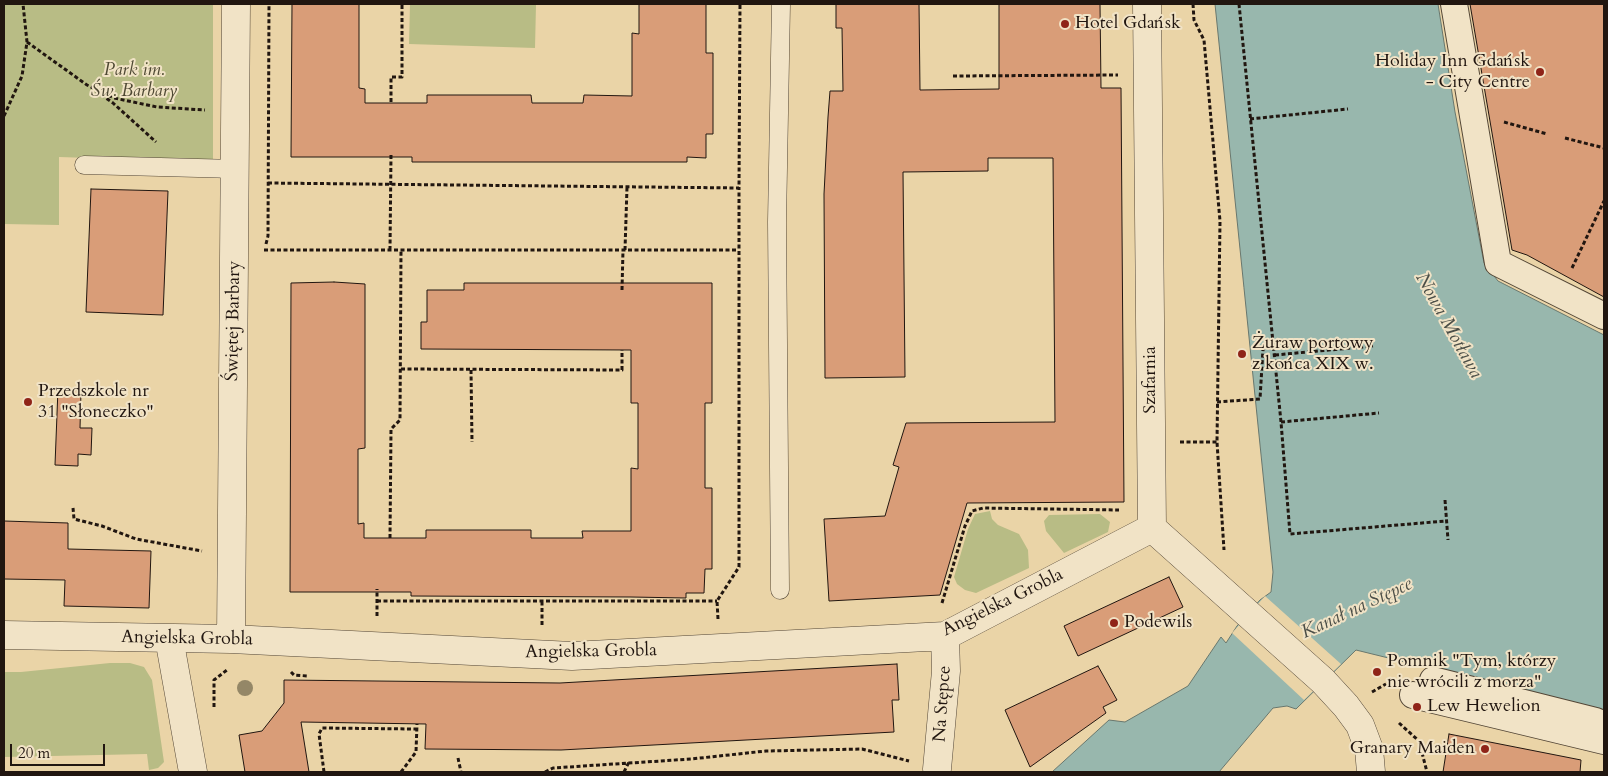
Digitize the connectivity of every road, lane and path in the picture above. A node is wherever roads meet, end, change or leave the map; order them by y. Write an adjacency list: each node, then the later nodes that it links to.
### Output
1 (23, 4): 11 (path)
2 (236, 4): 27 (street, Świętej Barbary)
3 (269, 4): 28 (path)
4 (402, 4): 15 (path)
5 (740, 4): 31 (path)
6 (781, 4): 63 (lane)
7 (1147, 4): 57 (street, Szafarnia)
8 (1193, 4): 47 (path)
9 (1239, 4): 20 (path)
10 (1454, 4): 18 (street)
11 (27, 42): 14 (path); 19 (path)
12 (1126, 75): 13 (path)
13 (953, 76)
14 (88, 85): 17 (path); 26 (path)
15 (391, 102)
16 (1348, 109): 20 (path)
17 (210, 111)
18 (1474, 114): 21 (path); 39 (street)
19 (4, 116)
20 (1250, 119): 42 (path)
21 (1547, 134)
22 (1565, 138): 23 (path)
23 (1604, 148)
24 (390, 154): 29 (path)
25 (84, 165): 26 (lane)
26 (185, 168): 27 (lane)
27 (236, 175): 28 (path); 73 (street, Świętej Barbary)
28 (269, 182): 29 (path)
29 (390, 184): 30 (path); 34 (path)
30 (626, 187): 31 (path); 36 (path)
31 (738, 188): 37 (path)
32 (1604, 201): 39 (path)
33 (264, 250): 34 (path)
34 (390, 250): 35 (path)
35 (401, 250): 36 (path); 45 (path)
36 (624, 250): 37 (path); 38 (path)
37 (738, 250): 66 (path)
38 (622, 290)
39 (1560, 293): 40 (street)
40 (1604, 316)
41 (1373, 346): 44 (path)
42 (1274, 347): 44 (path); 47 (path)
43 (622, 350): 46 (path)
44 (1274, 355): 49 (path)
45 (401, 369): 46 (path); 58 (path)
46 (471, 370): 51 (path)
47 (1217, 402): 52 (path)
48 (1379, 413): 49 (path)
49 (1281, 422): 56 (path)
50 (1173, 441): 52 (path)
51 (472, 442)
52 (1217, 442): 61 (path)
53 (1445, 500): 56 (path)
54 (73, 508): 60 (path)
55 (1127, 510): 68 (path)
56 (1446, 520): 59 (path)
57 (1152, 528): 68 (street, Angielska Grobla); 89 (street)
58 (390, 538)
59 (1448, 540)
60 (206, 552)
61 (1224, 559)
62 (377, 589): 64 (path)
63 (780, 590)
64 (377, 600): 65 (path); 67 (path)
65 (542, 601): 66 (path); 70 (path)
66 (717, 601): 69 (path)
67 (377, 619)
68 (943, 622): 73 (street, Angielska Grobla); 82 (street, Na Stępce)
69 (718, 624)
70 (542, 631)
71 (4, 635): 72 (street, Angielska Grobla)
72 (169, 638): 73 (street, Angielska Grobla); 83 (street)
73 (231, 639)
74 (1397, 721): 90 (path)
75 (416, 724): 76 (path)
76 (416, 729): 84 (path); 85 (path)
77 (1604, 732): 78 (street)
78 (1604, 741)
79 (458, 758): 86 (path)
80 (912, 761): 81 (path)
81 (629, 762): 87 (path); 88 (path)
82 (937, 770)
83 (193, 772)
84 (324, 772)
85 (401, 772)
86 (461, 772)
87 (545, 772)
88 (624, 772)
89 (1371, 772)
90 (1427, 772)

